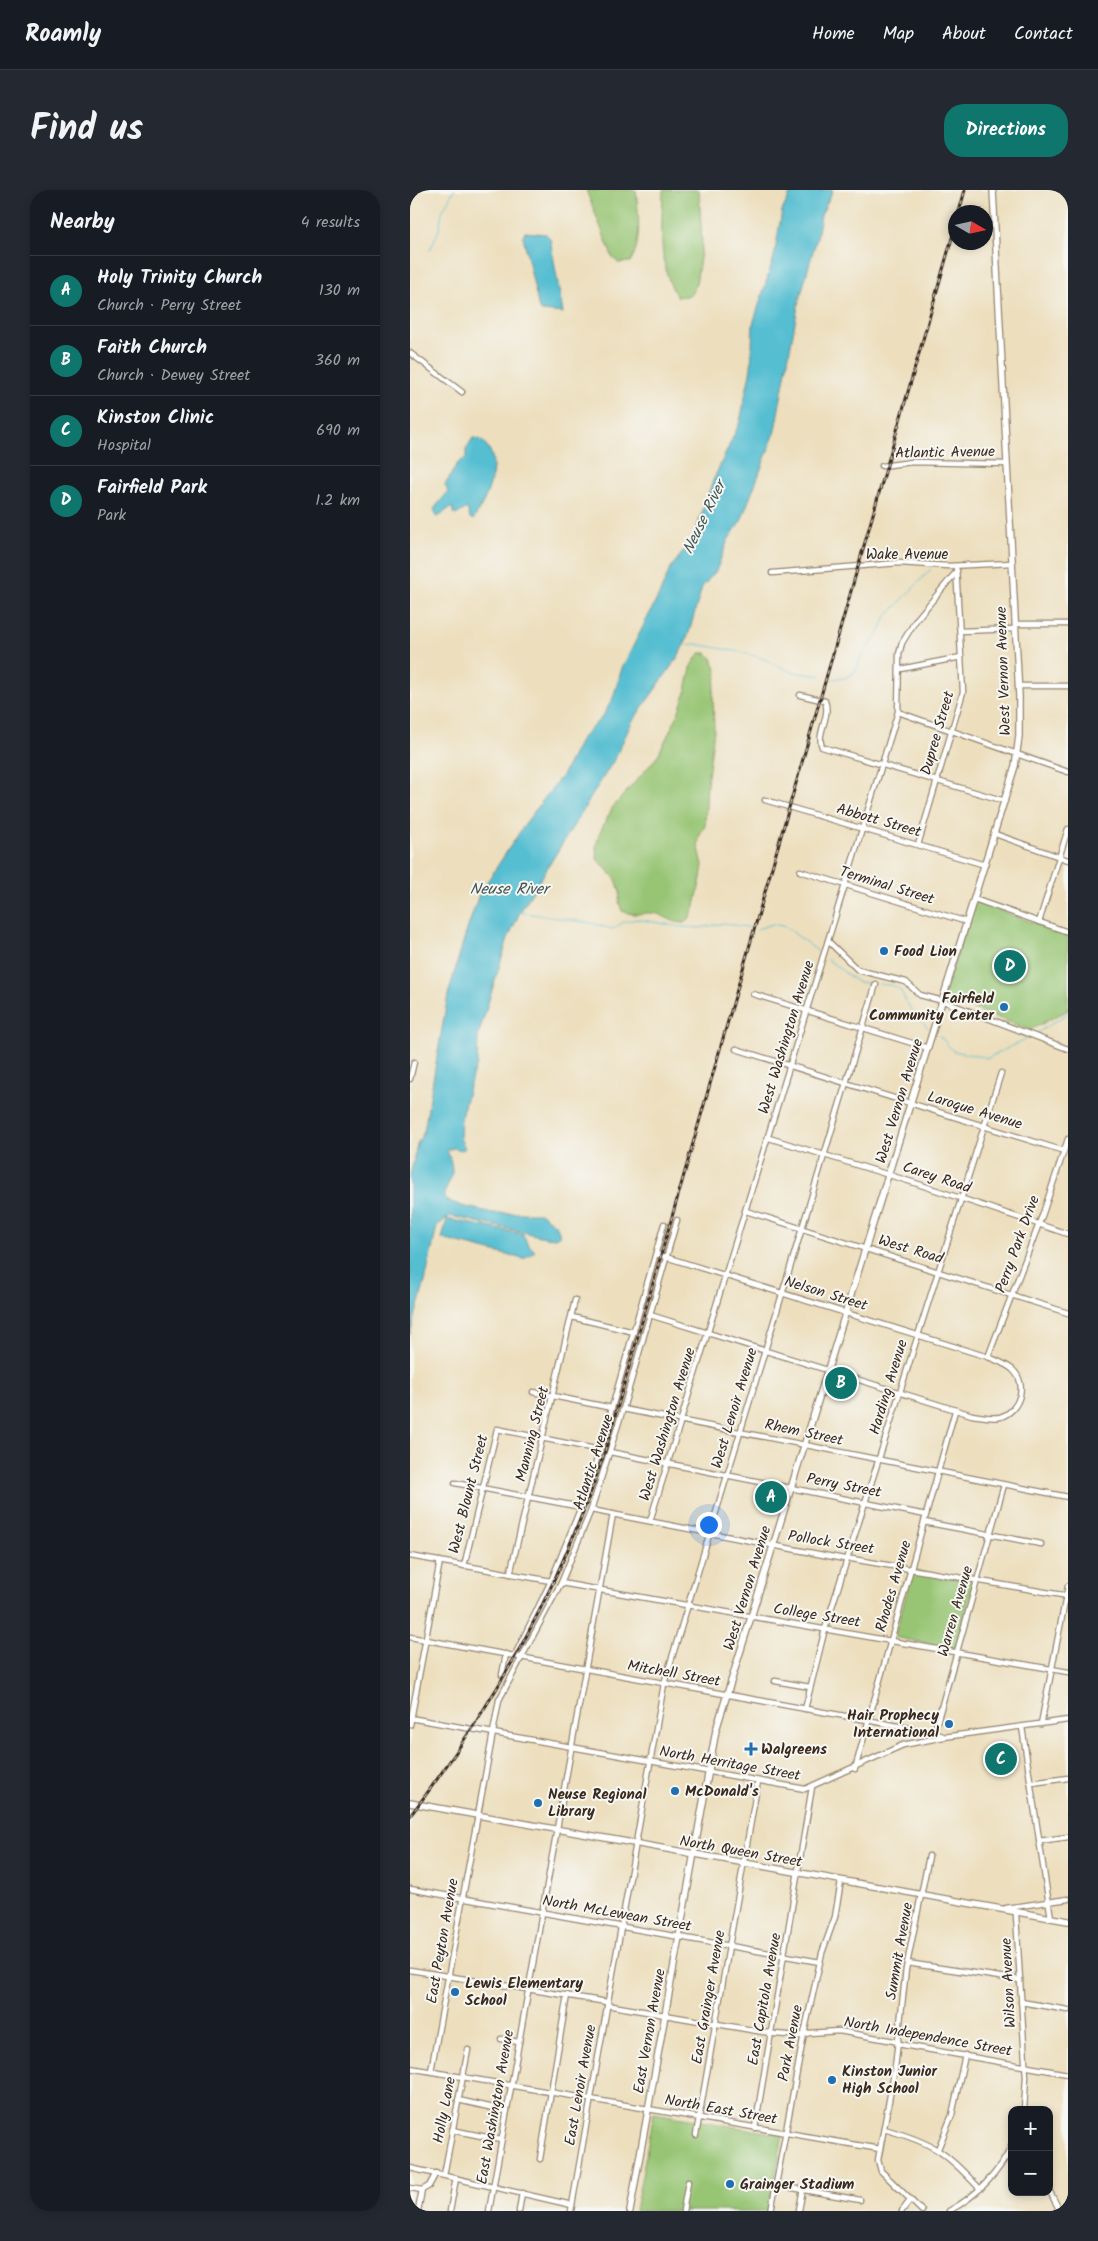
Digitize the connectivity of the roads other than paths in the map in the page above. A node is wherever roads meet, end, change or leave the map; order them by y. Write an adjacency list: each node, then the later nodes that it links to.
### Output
1 (993, 190): 4 (main road, West Vernon Avenue)
2 (410, 353): 3 (street)
3 (462, 392)
4 (1007, 464): 5 (street, Atlantic Avenue); 6 (main road, West Vernon Avenue)
5 (882, 466)
6 (1012, 563): 7 (street, Wake Avenue); 10 (main road, West Vernon Avenue)
7 (956, 569): 8 (street, Wake Avenue); 11 (street, Dupree Street); 13 (street, West Washington Avenue)
8 (772, 573)
9 (1068, 624): 10 (street)
10 (1015, 627): 11 (street); 14 (main road, West Vernon Avenue)
11 (960, 631): 12 (street, Dupree Street)
12 (961, 658): 13 (street); 18 (street, Dupree Street)
13 (900, 669): 17 (street, West Washington Avenue)
14 (1018, 686): 15 (street); 19 (main road, West Vernon Avenue)
15 (1068, 686)
16 (800, 695): 20 (street)
17 (898, 712): 18 (street); 20 (street, West Washington Avenue)
18 (952, 731): 19 (street); 22 (street, Dupree Street)
19 (1017, 754): 21 (street); 24 (main road, West Vernon Avenue)
20 (882, 764): 22 (street); 25 (street, West Washington Avenue)
21 (1068, 772)
22 (937, 781): 24 (street); 28 (street, Dupree Street)
23 (765, 800): 25 (street, Abbott Street)
24 (1005, 801): 27 (main road, West Vernon Avenue)
25 (862, 828): 28 (street, Abbott Street); 33 (street, West Washington Avenue)
26 (1068, 829): 29 (street)
27 (995, 834): 29 (street); 31 (main road, West Vernon Avenue)
28 (918, 844): 31 (street, Abbott Street)
29 (1059, 856): 30 (street); 36 (street)
30 (1068, 860)
31 (985, 865): 34 (main road, West Vernon Avenue)
32 (800, 871): 33 (street, Terminal Street)
33 (844, 884): 35 (street, Terminal Street); 38 (street, West Washington Avenue)
34 (974, 900): 35 (main road, West Vernon Avenue); 36 (street)
35 (967, 922): 41 (main road, West Vernon Avenue)
36 (1039, 922): 37 (street)
37 (1068, 932)
38 (828, 941): 41 (street); 42 (street, West Washington Avenue)
39 (876, 984): 43 (street, West Lenoir Avenue)
40 (753, 994): 42 (street)
41 (943, 1001): 44 (main road, West Vernon Avenue); 46 (street)
42 (808, 1011): 43 (street); 48 (street, West Washington Avenue)
43 (864, 1028): 44 (street); 51 (street, West Lenoir Avenue)
44 (928, 1048): 52 (main road, West Vernon Avenue)
45 (736, 1049): 48 (street, Laroque Avenue)
46 (1068, 1049)
47 (414, 1062): 50 (street)
48 (791, 1066): 51 (street, Laroque Avenue); 54 (street, West Washington Avenue)
49 (1001, 1073): 53 (street, Harding Avenue)
50 (410, 1079)
51 (847, 1083): 52 (street, Laroque Avenue); 57 (street, West Lenoir Avenue)
52 (911, 1103): 53 (street, Laroque Avenue); 58 (main road, West Vernon Avenue)
53 (984, 1126): 56 (street, Laroque Avenue); 59 (street, Harding Avenue)
54 (769, 1138): 57 (street, Carey Road); 60 (street, West Washington Avenue)
55 (1068, 1139): 56 (street, Perry Park Drive)
56 (1064, 1151): 63 (street, Perry Park Drive)
57 (824, 1155): 58 (street, Carey Road); 64 (street, West Lenoir Avenue)
58 (889, 1175): 59 (street, Carey Road); 66 (main road, West Vernon Avenue)
59 (962, 1199): 63 (street, Carey Road); 69 (street, Harding Avenue)
60 (746, 1211): 64 (street, West Road); 70 (street, West Washington Avenue)
61 (677, 1220): 68 (street, Atlantic Avenue)
62 (664, 1224): 67 (street, Atlantic Avenue)
63 (1039, 1224): 65 (street, Carey Road); 72 (street, Perry Park Drive)
64 (802, 1228): 66 (street, West Road); 71 (street, West Lenoir Avenue)
65 (1068, 1234)
66 (866, 1248): 69 (street, West Road); 74 (main road, West Vernon Avenue)
67 (656, 1254): 68 (street, Nelson Street); 78 (street, Atlantic Avenue)
68 (666, 1256): 70 (street, Nelson Street); 76 (street, Atlantic Avenue)
69 (939, 1271): 72 (street, West Road); 80 (street, Harding Avenue)
70 (726, 1275): 71 (street, Nelson Street); 79 (street, West Washington Avenue)
71 (783, 1292): 74 (street, Nelson Street); 81 (street, West Lenoir Avenue)
72 (1012, 1294): 75 (street, West Road); 82 (street, Perry Park Drive)
73 (575, 1300): 77 (street, Manning Street)
74 (847, 1312): 80 (street, Nelson Street); 83 (main road, West Vernon Avenue)
75 (1068, 1313)
76 (650, 1315): 79 (street); 88 (street, Atlantic Avenue)
77 (572, 1317): 78 (street); 86 (street, Manning Street)
78 (634, 1332): 87 (street, Atlantic Avenue)
79 (708, 1334): 81 (street); 90 (street, West Washington Avenue)
80 (918, 1335): 82 (street, Nelson Street); 85 (street, Harding Avenue)
81 (764, 1351): 83 (street); 91 (street, West Lenoir Avenue)
82 (988, 1357): 89 (street, Nelson Street)
83 (828, 1371): 85 (street); 93 (main road, West Vernon Avenue)
84 (533, 1392): 86 (street)
85 (899, 1393): 89 (street); 96 (street, Harding Avenue)
86 (554, 1397): 87 (street); 92 (street, Manning Street)
87 (612, 1408): 94 (street, Atlantic Avenue)
88 (623, 1409): 90 (street, Rhem Street); 95 (street, Atlantic Avenue)
89 (955, 1411): 98 (street, Rhodes Avenue)
90 (681, 1421): 91 (street, Rhem Street); 97 (street, West Washington Avenue)
91 (740, 1432): 93 (street, Rhem Street); 99 (street, West Lenoir Avenue)
92 (543, 1438): 94 (street); 102 (street, West Blount Street); 104 (street, Manning Street)
93 (804, 1445): 96 (street, Rhem Street); 103 (main road, West Vernon Avenue)
94 (600, 1450): 107 (street, Atlantic Avenue)
95 (610, 1452): 97 (street, Perry Street); 108 (street, Atlantic Avenue)
96 (879, 1460): 98 (street, Rhem Street); 106 (street, Harding Avenue)
97 (668, 1463): 99 (street, Perry Street); 111 (street, West Washington Avenue)
98 (938, 1472): 101 (street, Rhem Street); 110 (street, Rhodes Avenue)
99 (727, 1475): 103 (street, Perry Street); 113 (street, West Lenoir Avenue)
100 (455, 1482): 102 (street)
101 (1004, 1485): 105 (street, Rhem Street); 114 (street, Warren Avenue)
102 (482, 1488): 104 (street); 120 (street, West Blount Street)
103 (791, 1488): 106 (street, Perry Street); 116 (main road, West Vernon Avenue)
104 (529, 1497): 107 (street); 122 (street, Manning Street)
105 (1068, 1497)
106 (865, 1503): 110 (street, Perry Street); 118 (street, Harding Avenue)
107 (581, 1507): 124 (street, Atlantic Avenue)
108 (591, 1510): 109 (street, Pollock Street); 125 (street, Atlantic Avenue)
109 (614, 1514): 111 (street, Pollock Street); 127 (street)
110 (926, 1514): 112 (street, Rhodes Avenue)
111 (650, 1521): 113 (street, Pollock Street)
112 (924, 1522): 114 (street); 121 (street, Rhodes Avenue)
113 (709, 1533): 116 (street, Pollock Street); 129 (street, West Lenoir Avenue)
114 (990, 1534): 115 (street); 123 (street, Warren Avenue)
115 (1041, 1544)
116 (773, 1545): 118 (street, Pollock Street); 130 (main road, West Vernon Avenue)
117 (410, 1556): 119 (street)
118 (848, 1559): 121 (street, Pollock Street); 131 (street, Harding Avenue)
119 (440, 1561): 120 (street); 133 (street, West Blount Street)
120 (464, 1566): 122 (street)
121 (911, 1568): 123 (street, Pollock Street); 134 (street, Rhodes Avenue)
122 (510, 1574): 124 (street)
123 (977, 1580): 128 (street, Pollock Street); 135 (street, Warren Avenue)
124 (550, 1581): 137 (street, Atlantic Avenue)
125 (561, 1583): 127 (street, College Street); 138 (street, Atlantic Avenue)
126 (1068, 1586): 128 (street)
127 (600, 1590): 129 (street, College Street); 139 (street)
128 (1067, 1596): 140 (street)
129 (688, 1605): 130 (street, College Street); 144 (street, West Lenoir Avenue)
130 (751, 1616): 131 (street, College Street); 146 (main road, West Vernon Avenue)
131 (825, 1629): 134 (street, College Street); 145 (street, Harding Avenue)
132 (410, 1637): 133 (street, Mitchell Street)
133 (426, 1640): 136 (street, Mitchell Street); 148 (street, West Blount Street)
134 (890, 1640): 135 (street, College Street); 149 (street, Rhodes Avenue)
135 (956, 1652): 140 (street, College Street); 155 (street, Warren Avenue)
136 (506, 1654): 137 (street, Mitchell Street); 142 (street)
137 (514, 1655): 138 (street, Mitchell Street)
138 (522, 1657): 139 (street, Mitchell Street); 154 (street, Atlantic Avenue)
139 (585, 1669): 144 (street, Mitchell Street); 157 (street)
140 (1052, 1669): 141 (street, College Street); 151 (street)
141 (1068, 1672)
142 (502, 1675)
143 (775, 1681): 145 (street)
144 (664, 1684): 146 (street, Mitchell Street); 158 (street, West Lenoir Avenue)
145 (810, 1687): 147 (street, Harding Avenue)
146 (727, 1695): 147 (street, Mitchell Street); 160 (main road, West Vernon Avenue)
147 (804, 1709): 149 (street, Mitchell Street)
148 (411, 1718): 152 (street, West Blount Street); 154 (street, North Herritage Street)
149 (867, 1720): 155 (street, Mitchell Street); 159 (street, Rhodes Avenue)
150 (1068, 1720): 151 (street, North Herritage Street)
151 (1041, 1724): 153 (street, North Herritage Street)
152 (410, 1725)
153 (1022, 1726): 156 (street, North Herritage Street); 163 (street)
154 (493, 1732): 157 (street, North Herritage Street); 166 (street, East Peyton Avenue)
155 (934, 1733): 156 (street)
156 (944, 1737): 159 (street, North Herritage Street)
157 (571, 1747): 158 (street, North Herritage Street); 167 (street)
158 (649, 1761): 160 (street, North Herritage Street); 170 (street, West Lenoir Avenue)
159 (855, 1769): 164 (street, North Herritage Street)
160 (707, 1772): 162 (street, North Herritage Street); 171 (main road, West Vernon Avenue)
161 (1068, 1778): 163 (street)
162 (758, 1781): 164 (street, North Herritage Street); 173 (street, East Grainger Avenue)
163 (1032, 1783): 169 (street)
164 (812, 1787): 174 (street, East Capitola Avenue)
165 (410, 1803): 166 (main road, North Queen Street)
166 (477, 1815): 167 (main road, North Queen Street); 178 (street, East Peyton Avenue)
167 (556, 1829): 170 (main road, North Queen Street); 182 (street, East Washington Avenue)
168 (1068, 1837): 169 (street)
169 (1040, 1841): 180 (street)
170 (635, 1844): 171 (main road, North Queen Street); 186 (street, East Lenoir Avenue)
171 (693, 1854): 173 (main road, North Queen Street); 187 (main road, East Vernon Avenue)
172 (929, 1856): 177 (street, Summit Avenue)
173 (744, 1863): 174 (main road, North Queen Street); 188 (street, East Grainger Avenue)
174 (798, 1874): 175 (main road, North Queen Street); 189 (street, East Capitola Avenue)
175 (841, 1881): 177 (main road, North Queen Street); 190 (street, Park Avenue)
176 (410, 1889): 178 (street, North McLewean Street)
177 (921, 1896): 181 (main road, North Queen Street); 191 (street, Summit Avenue)
178 (463, 1898): 182 (street, North McLewean Street); 193 (street, East Peyton Avenue)
179 (1068, 1899): 180 (street)
180 (1049, 1902): 181 (street); 184 (street)
181 (1002, 1909): 184 (main road, North Queen Street)
182 (542, 1912): 186 (street, North McLewean Street); 195 (street, East Washington Avenue)
183 (1016, 1915): 194 (street, Wilson Avenue)
184 (1051, 1918): 185 (main road, North Queen Street)
185 (1068, 1921)
186 (620, 1927): 187 (street, North McLewean Street); 198 (street, East Lenoir Avenue)
187 (678, 1937): 188 (street, North McLewean Street); 200 (main road, East Vernon Avenue)
188 (730, 1946): 189 (street, North McLewean Street); 201 (street, East Grainger Avenue)
189 (783, 1956): 190 (street, North McLewean Street); 202 (street, East Capitola Avenue)
190 (820, 1962): 203 (street, Park Avenue)
191 (907, 1963): 194 (street); 206 (street, Summit Avenue)
192 (410, 1970): 193 (street, North Independence Street)
193 (448, 1976): 195 (street, North Independence Street); 211 (street, East Peyton Avenue)
194 (1020, 1980): 197 (street, Wilson Avenue)
195 (528, 1989): 196 (street, North Independence Street); 205 (street, East Washington Avenue)
196 (568, 1995): 198 (street, North Independence Street); 215 (street)
197 (1022, 2002): 199 (street); 209 (street, Wilson Avenue)
198 (607, 2004): 200 (street, North Independence Street); 217 (street, East Lenoir Avenue)
199 (1068, 2010)
200 (665, 2015): 201 (street, North Independence Street); 219 (main road, East Vernon Avenue)
201 (716, 2024): 202 (street, North Independence Street); 221 (street, East Grainger Avenue)
202 (770, 2033): 203 (street, North Independence Street); 222 (street, East Capitola Avenue)
203 (804, 2034): 206 (street, North Independence Street); 225 (street, Park Avenue)
204 (501, 2039): 205 (street)
205 (519, 2042): 214 (street, East Washington Avenue)
206 (898, 2043): 208 (street, North Independence Street); 223 (street, Summit Avenue)
207 (468, 2050): 213 (street, Holly Lane)
208 (965, 2056): 209 (street, North Independence Street); 229 (street)
209 (1026, 2066): 212 (street, North Independence Street); 218 (street, Wilson Avenue)
210 (410, 2068): 211 (street, North East Street)
211 (431, 2072): 213 (street, North East Street)
212 (1068, 2074)
213 (463, 2077): 214 (street, North East Street); 216 (street, Holly Lane)
214 (511, 2086): 215 (street, North East Street); 220 (street, East Washington Avenue)
215 (551, 2093): 217 (street, North East Street); 231 (street)
216 (458, 2100): 220 (street); 224 (street, Holly Lane)
217 (590, 2100): 219 (street, North East Street); 247 (street, East Lenoir Avenue)
218 (1024, 2106)
219 (648, 2110): 221 (street, North East Street); 254 (main road, East Vernon Avenue)
220 (507, 2111): 227 (street, East Washington Avenue)
221 (699, 2118): 222 (street, North East Street); 226 (street, East Grainger Avenue)
222 (755, 2128): 225 (street, North East Street)
223 (884, 2129): 228 (street, Summit Avenue); 229 (street)
224 (452, 2130): 227 (street); 234 (street, Holly Lane)
225 (786, 2133): 228 (street, North East Street); 237 (street, Park Avenue)
226 (696, 2135)
227 (502, 2140): 238 (street, East Washington Avenue)
228 (880, 2149): 245 (street, Summit Avenue)
229 (938, 2149): 241 (street)
230 (1008, 2151): 241 (street)
231 (540, 2159)
232 (410, 2168): 233 (street)
233 (436, 2174): 234 (street); 242 (street)
234 (444, 2175): 235 (street)
235 (456, 2178): 238 (street); 250 (street)
236 (688, 2182): 255 (street)
237 (776, 2185): 240 (street); 256 (street, Park Avenue)
238 (493, 2186): 243 (street); 251 (street, East Washington Avenue)
239 (410, 2188): 242 (street)
240 (803, 2189): 246 (street); 248 (street)
241 (980, 2189): 259 (street)
242 (422, 2190): 249 (street)
243 (522, 2193): 247 (street); 252 (street)
244 (1052, 2196): 260 (street)
245 (911, 2199): 257 (street); 258 (street, Summit Avenue)
246 (860, 2200)
247 (572, 2205): 253 (street, East Lenoir Avenue)
248 (799, 2210)
249 (418, 2211)
250 (450, 2211)
251 (489, 2211)
252 (519, 2211)
253 (571, 2211)
254 (630, 2211)
255 (683, 2211)
256 (771, 2211)
257 (902, 2211)
258 (922, 2211)
259 (949, 2211)
260 (1060, 2211)

